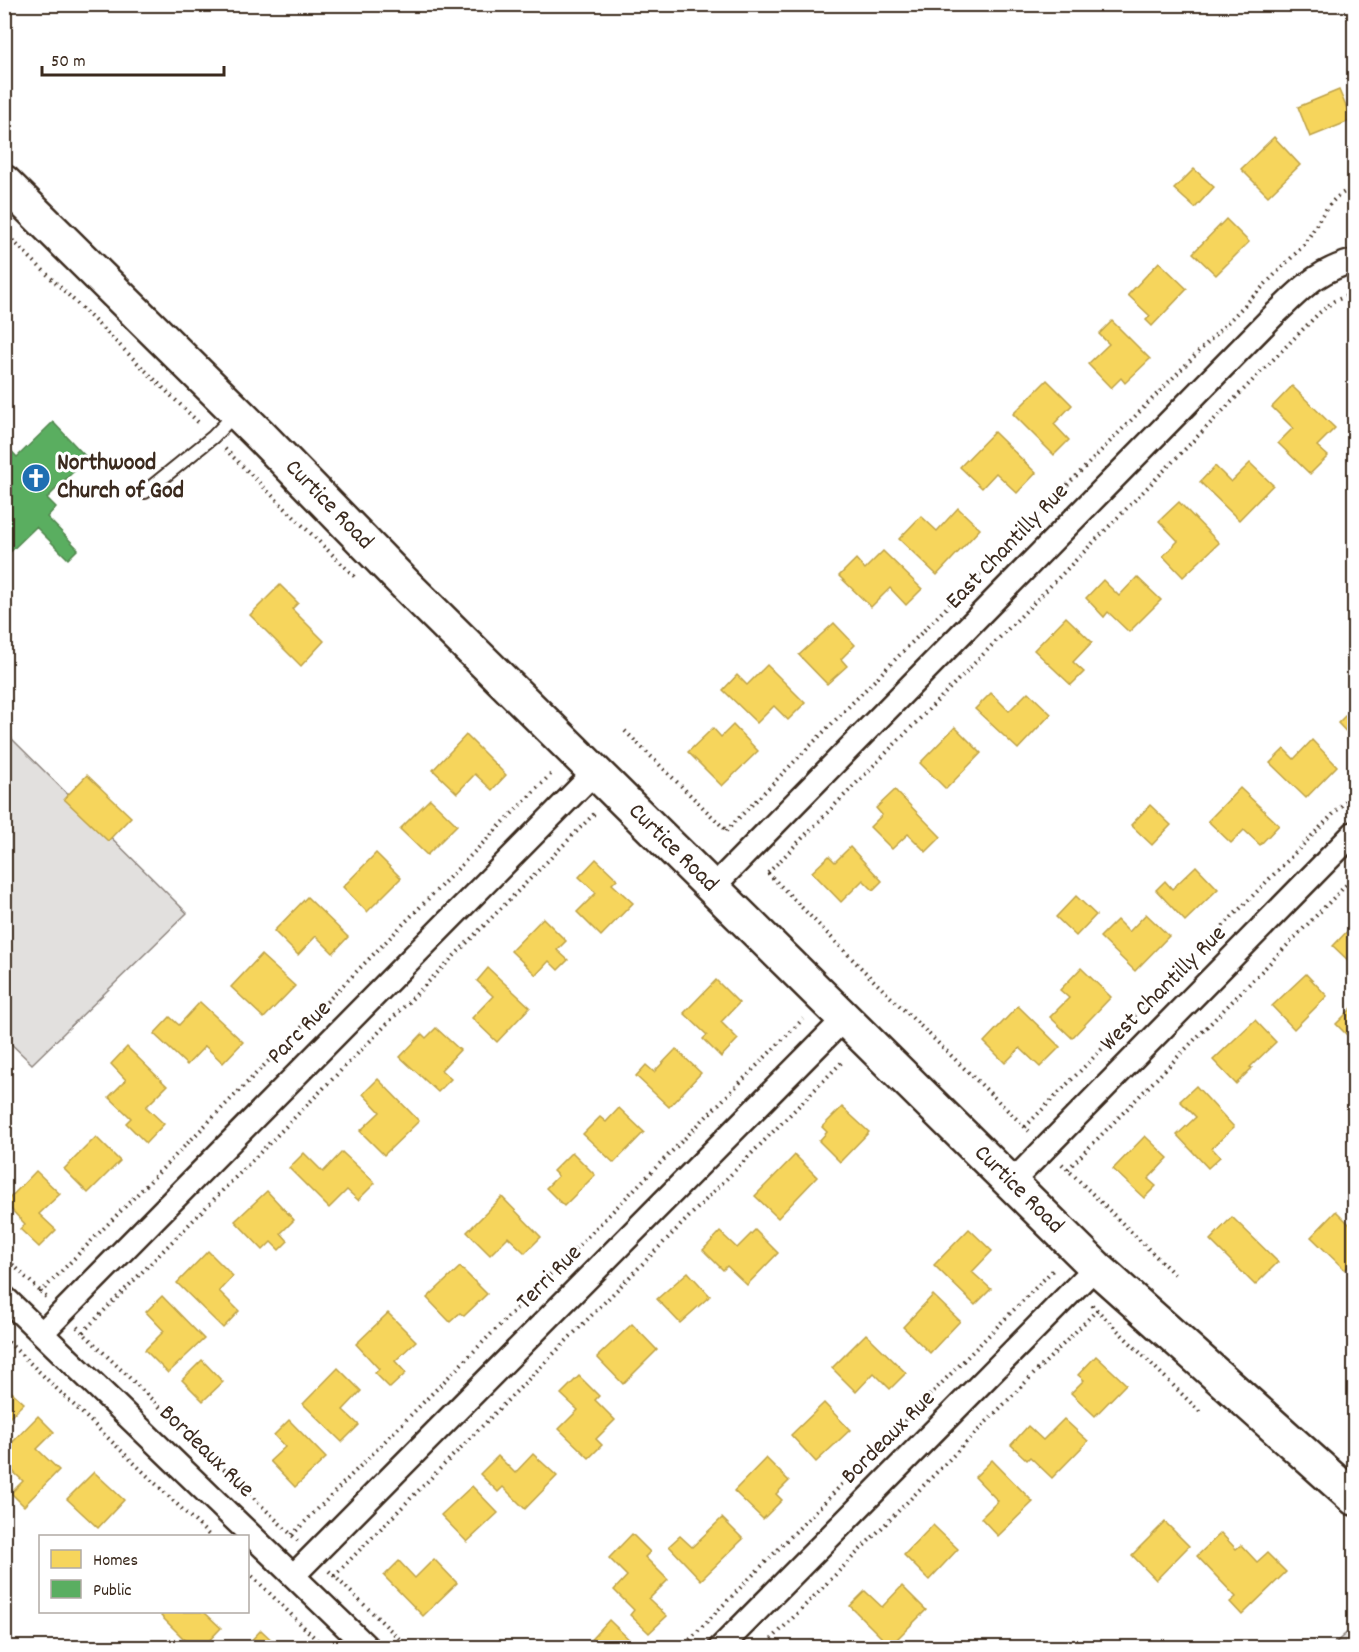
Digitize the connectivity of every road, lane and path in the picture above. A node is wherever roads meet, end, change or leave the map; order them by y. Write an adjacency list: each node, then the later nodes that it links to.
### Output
1 (4, 182): 5 (street, Curtice Road)
2 (1354, 188): 12 (path)
3 (1354, 261): 14 (street, East Chantilly Rue)
4 (1354, 293): 15 (path)
5 (237, 412): 6 (lane); 9 (street, Curtice Road)
6 (145, 492)
7 (625, 731): 12 (path)
8 (553, 772): 29 (path)
9 (595, 772): 17 (street, Curtice Road); 32 (street, Parc Rue)
10 (1354, 793): 21 (path)
11 (595, 813): 34 (path)
12 (726, 831): 14 (path)
13 (1354, 833): 22 (street, West Chantilly Rue)
14 (747, 852): 15 (path); 17 (street, East Chantilly Rue)
15 (768, 873): 21 (path)
16 (1354, 877): 23 (path)
17 (712, 888): 19 (street, Curtice Road)
18 (803, 1018): 34 (path)
19 (844, 1018): 24 (street, Curtice Road); 39 (street, Terri Rue)
20 (844, 1060): 42 (path)
21 (1025, 1127): 22 (path)
22 (1046, 1147): 23 (path); 24 (street, West Chantilly Rue)
23 (1068, 1169): 28 (path)
24 (1011, 1183): 26 (street, Curtice Road)
25 (4, 1256): 29 (path)
26 (1096, 1267): 36 (street, Curtice Road); 44 (street, Bordeaux Rue)
27 (1055, 1268): 43 (path)
28 (1175, 1275)
29 (41, 1292): 32 (path)
30 (4, 1297): 33 (street, Bordeaux Rue)
31 (1097, 1310): 45 (path)
32 (62, 1312): 33 (street, Parc Rue); 34 (path)
33 (43, 1332): 39 (street, Bordeaux Rue)
34 (83, 1332)
35 (4, 1338): 37 (path)
36 (1354, 1498)
37 (209, 1535)
38 (249, 1573): 40 (path)
39 (294, 1575): 41 (street, Bordeaux Rue)
40 (325, 1647)
41 (368, 1647)
42 (409, 1647)
43 (681, 1647)
44 (720, 1647)
45 (763, 1647)

